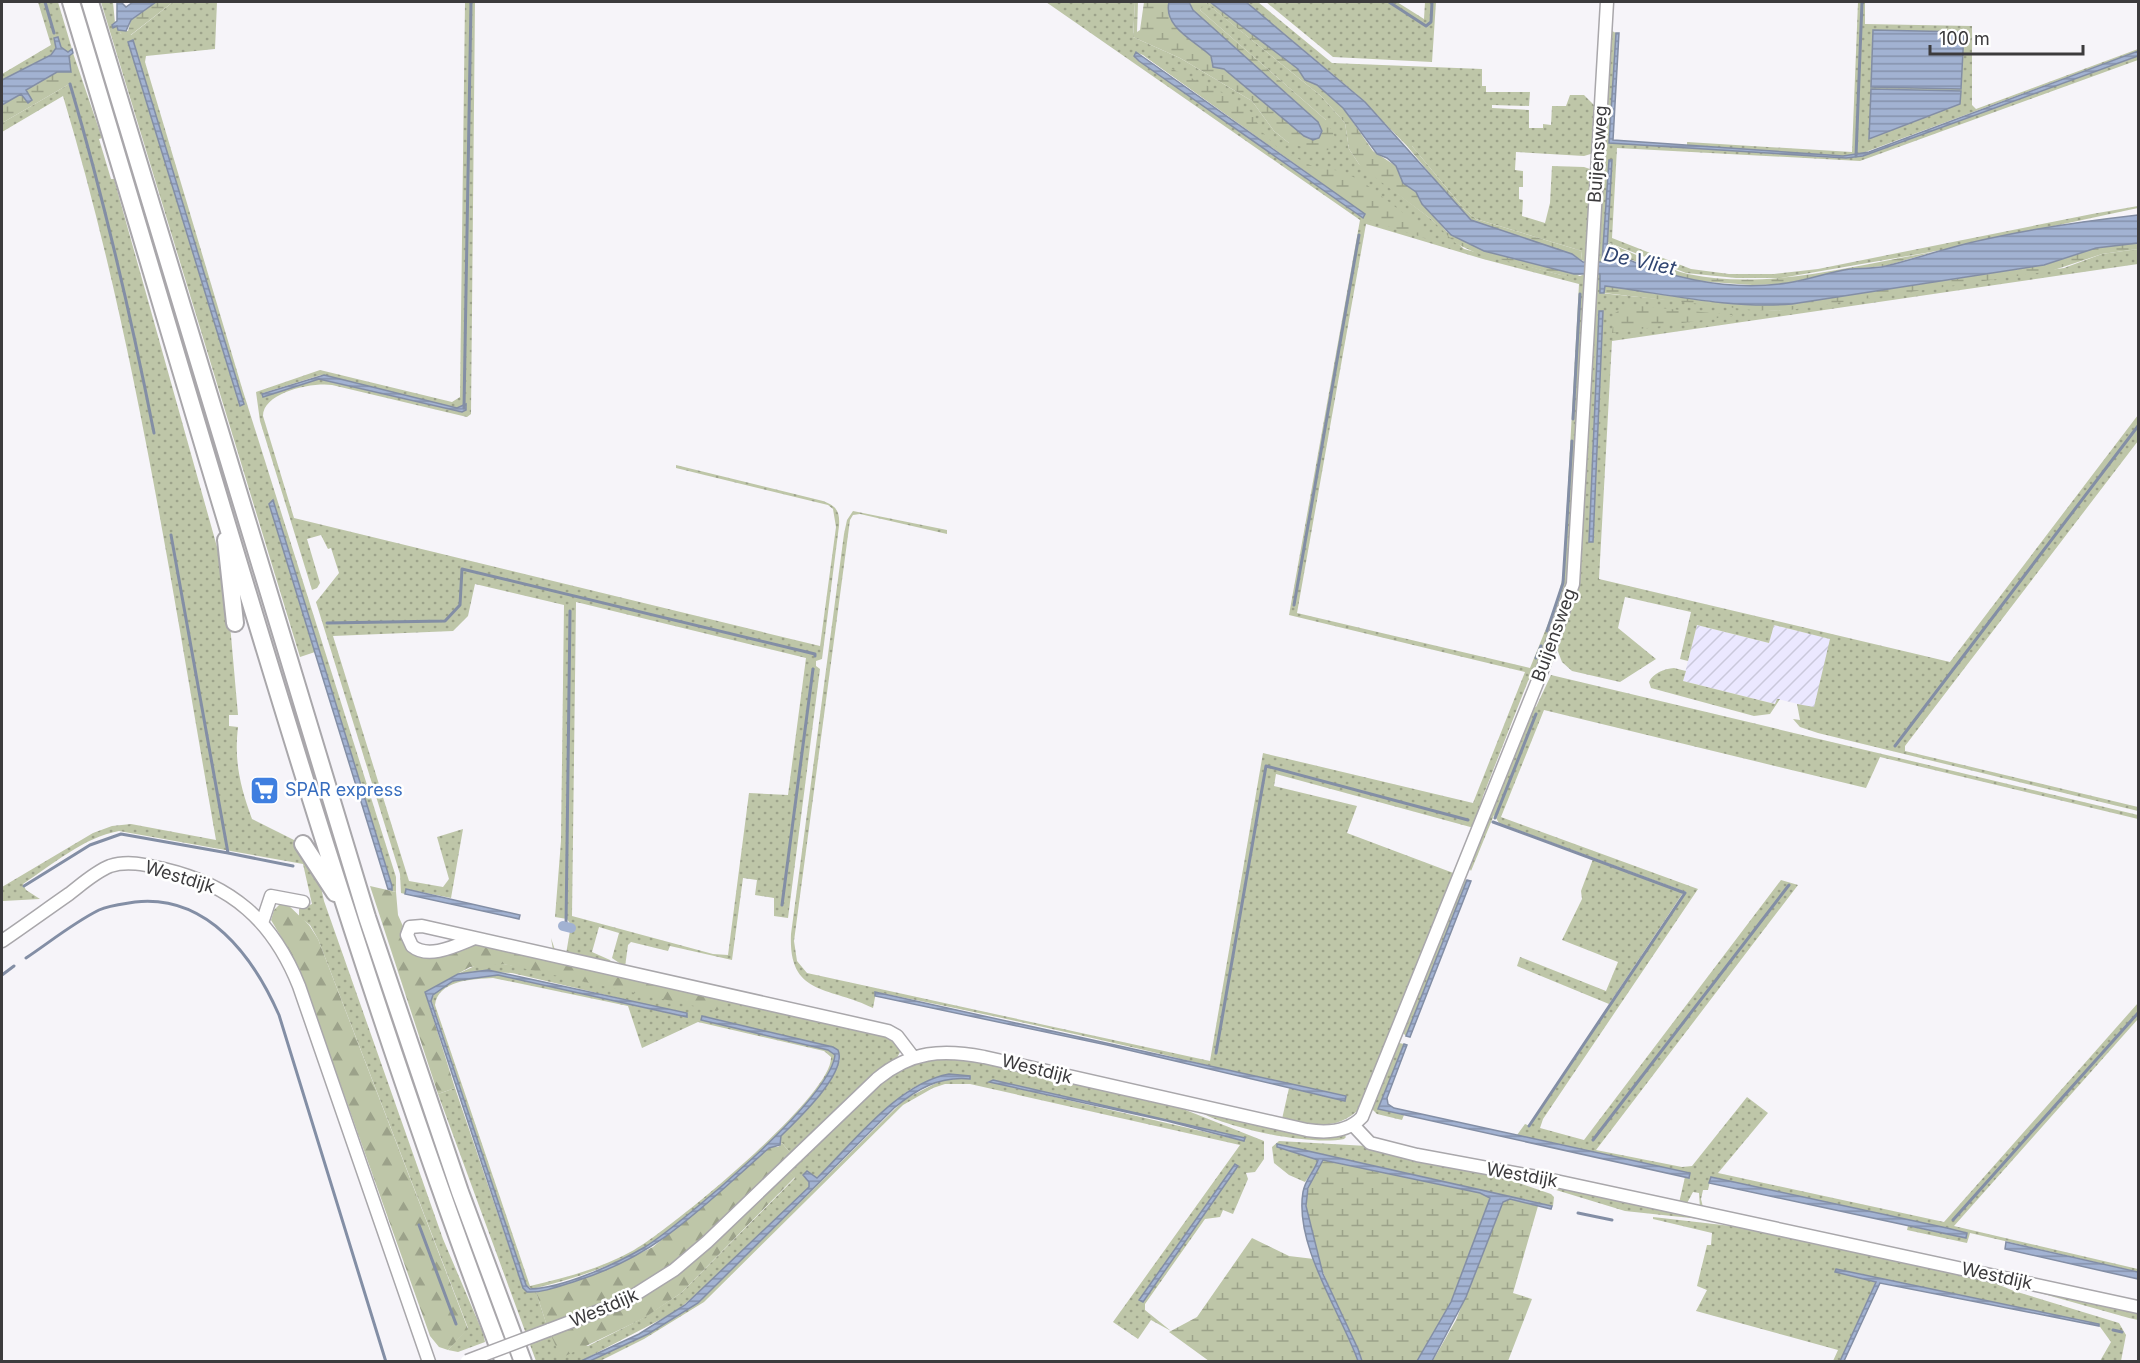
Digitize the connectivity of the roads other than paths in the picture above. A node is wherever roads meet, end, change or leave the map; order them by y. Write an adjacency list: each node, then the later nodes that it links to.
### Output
1 (71, 2): 4 (highway)
2 (90, 2): 18 (highway)
3 (1607, 2): 13 (street, Buijensweg)
4 (222, 500): 5 (highway); 8 (highway)
5 (235, 623)
6 (303, 844): 8 (highway)
7 (303, 902): 9 (street)
8 (348, 914): 17 (highway)
9 (262, 923): 11 (street, Westdijk); 16 (street, Westdijk)
10 (475, 938): 10 (street); 12 (street)
11 (2, 941)
12 (913, 1057): 13 (street, Westdijk); 15 (street, Westdijk, bridge)
13 (1353, 1125): 14 (street, Westdijk)
14 (2139, 1307)
15 (466, 1361)
16 (429, 1362)
17 (504, 1362)
18 (524, 1362)

